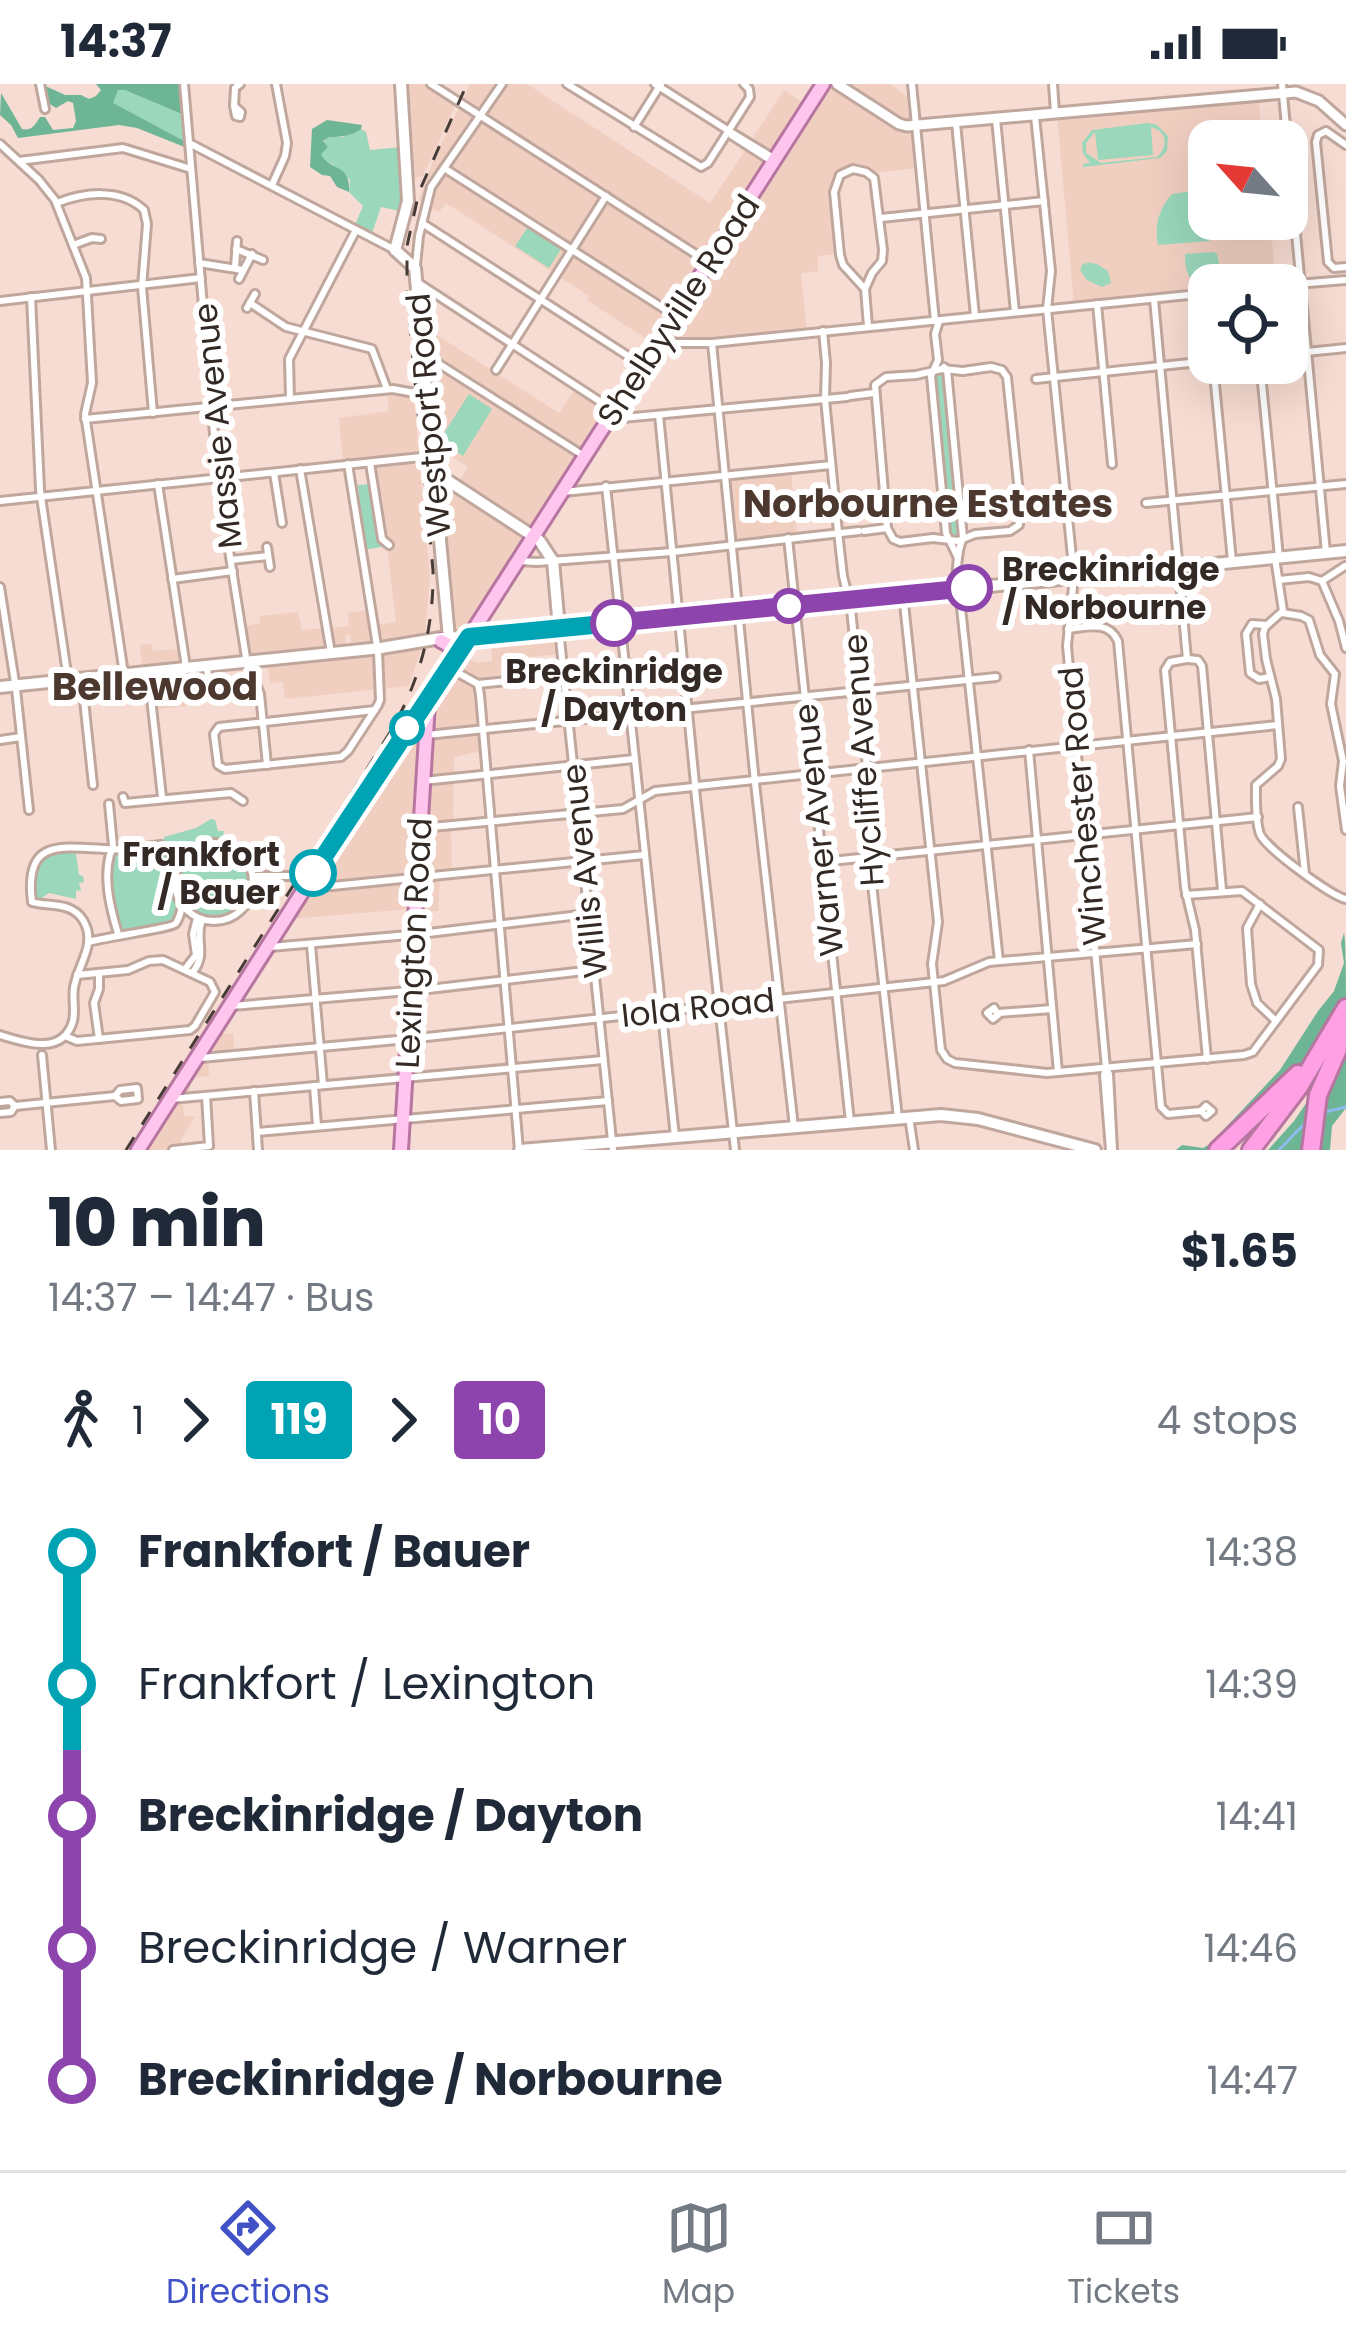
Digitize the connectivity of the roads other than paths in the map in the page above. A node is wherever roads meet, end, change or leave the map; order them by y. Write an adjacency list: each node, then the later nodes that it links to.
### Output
1 (40, 84): 17 (street)
2 (184, 84): 27 (street, Massie Avenue)
3 (276, 84): 34 (street)
4 (400, 84): 46 (main road, Westport Road)
5 (431, 84): 20 (street)
6 (502, 84): 20 (street)
7 (567, 84): 25 (street)
8 (744, 84): 26 (street)
9 (824, 84): 30 (main road, Shelbyville Road)
10 (837, 84): 24 (street)
11 (912, 84): 24 (street)
12 (1053, 84): 18 (street)
13 (238, 85): 16 (street)
14 (659, 85): 25 (street); 26 (street)
15 (1286, 93): 18 (street); 23 (street); 52 (street)
16 (234, 106)
17 (45, 109)
18 (1055, 112): 19 (street)
19 (1035, 114): 21 (street); 36 (street, Winchester Road)
20 (481, 116): 32 (street); 35 (street)
21 (995, 118): 22 (street); 38 (street)
22 (956, 122): 24 (street); 39 (street)
23 (1346, 125)
24 (916, 126): 40 (street)
25 (634, 127): 26 (street)
26 (729, 131): 30 (street)
27 (189, 143): 33 (street, Massie Avenue); 34 (street)
28 (0, 144): 31 (street)
29 (1346, 145): 53 (street)
30 (774, 160): 50 (main road, Shelbyville Road)
31 (18, 161): 33 (street); 37 (street)
32 (444, 168): 42 (street); 47 (street)
33 (191, 169): 51 (street, Massie Avenue)
34 (272, 185): 43 (street)
35 (606, 196): 47 (street); 50 (street)
36 (1044, 201): 38 (street); 72 (street, Winchester Road)
37 (57, 203): 45 (street); 62 (street)
38 (1004, 206): 39 (street); 73 (street)
39 (964, 209): 40 (street); 75 (street)
40 (925, 214): 41 (street); 76 (street)
41 (880, 218): 55 (street); 56 (street)
42 (422, 223): 60 (street); 67 (street)
43 (356, 230): 46 (street); 78 (street)
44 (100, 238): 45 (street)
45 (73, 245): 64 (street)
46 (394, 250): 60 (main road, Westport Road)
47 (571, 250): 67 (street); 74 (street)
48 (252, 254): 49 (street); 54 (street); 54 (street)
49 (263, 260)
50 (708, 262): 74 (main road, Shelbyville Road)
51 (199, 263): 54 (street); 57 (street, Massie Avenue)
52 (1299, 264)
53 (1346, 267)
54 (239, 268): 58 (street)
55 (851, 272): 56 (street); 63 (street)
56 (872, 273): 63 (street)
57 (201, 278): 62 (street); 104 (street, Massie Avenue)
58 (238, 279)
59 (1346, 280): 61 (street)
60 (418, 282): 82 (street); 84 (main road, Westport Road)
61 (1308, 282)
62 (142, 284): 64 (street); 106 (street)
63 (865, 289): 77 (street)
64 (88, 290): 66 (street); 109 (street)
65 (1188, 295): 68 (street)
66 (31, 297): 69 (street); 130 (street)
67 (540, 298): 82 (street); 87 (street)
68 (1154, 298): 71 (street); 89 (street)
69 (0, 301)
70 (251, 302): 78 (street)
71 (1097, 304): 72 (street); 93 (street)
72 (1048, 309): 73 (street); 95 (street, Winchester Road)
73 (1015, 312): 75 (street)
74 (674, 315): 80 (main road, Shelbyville Road)
75 (975, 316): 76 (street)
76 (934, 321): 77 (street); 86 (street)
77 (868, 326): 79 (street)
78 (303, 331): 99 (street); 102 (street)
79 (824, 331): 81 (street); 103 (street, Hycliffe Avenue)
80 (656, 342): 81 (street); 87 (main road, Shelbyville Road)
81 (712, 343): 105 (street)
82 (511, 344): 90 (street); 107 (street)
83 (1346, 349): 85 (street)
84 (422, 352): 101 (main road, Westport Road); 111 (street)
85 (1308, 352)
86 (938, 360): 91 (street); 92 (street)
87 (642, 364): 107 (main road, Shelbyville Road)
88 (1188, 364): 89 (street)
89 (1161, 366): 93 (street); 131 (street)
90 (496, 370)
91 (947, 370): 92 (street); 136 (street); 142 (street)
92 (932, 371): 100 (street); 143 (street)
93 (1103, 372): 95 (street); 114 (street)
94 (1308, 373): 125 (street)
95 (1054, 376): 96 (street); 135 (street, Winchester Road)
96 (1036, 379)
97 (1213, 384): 129 (street)
98 (1262, 384): 126 (street)
99 (387, 389): 101 (street); 102 (street)
100 (874, 393): 103 (street); 138 (street)
101 (425, 395): 110 (main road, Westport Road)
102 (290, 399): 104 (street)
103 (825, 399): 105 (street); 115 (street, Hycliffe Avenue)
104 (212, 408): 106 (street); 120 (street, Massie Avenue)
105 (718, 409): 108 (street); 119 (street)
106 (153, 413): 109 (street)
107 (610, 415): 108 (street); 111 (main road, Shelbyville Road)
108 (659, 415): 121 (street)
109 (86, 419): 127 (street)
110 (431, 456): 112 (street); 117 (main road, Westport Road)
111 (584, 456): 128 (main road, Shelbyville Road)
112 (370, 462): 113 (street); 145 (street)
113 (347, 464): 116 (street); 179 (street)
114 (1112, 464)
115 (831, 465): 119 (street); 139 (street, Hycliffe Avenue)
116 (300, 469): 118 (street); 181 (street)
117 (433, 471): 140 (main road); 178 (main road, Westport Road)
118 (274, 472): 120 (street); 137 (street)
119 (725, 476): 121 (street); 144 (street)
120 (218, 478): 122 (street); 152 (street, Massie Avenue)
121 (665, 481): 124 (street); 146 (street)
122 (158, 484): 127 (street); 161 (street)
123 (1346, 484): 125 (street)
124 (606, 486): 128 (street); 149 (street)
125 (1319, 486): 126 (street); 148 (street)
126 (1273, 490): 129 (street); 151 (street)
127 (97, 491): 130 (street); 190 (street)
128 (560, 492): 140 (main road, Shelbyville Road)
129 (1226, 495): 131 (street); 155 (street)
130 (41, 496): 132 (street); 194 (street)
131 (1174, 500): 133 (street); 158 (street)
132 (0, 501)
133 (1146, 502)
134 (1091, 508): 135 (street)
135 (1067, 510): 136 (street); 160 (street, Winchester Road)
136 (1020, 515): 142 (street)
137 (283, 523)
138 (887, 528): 139 (street); 143 (street)
139 (838, 532): 141 (street); 167 (street, Hycliffe Avenue)
140 (532, 536): 153 (main road, Shelbyville Road); 154 (main road); 177 (main road, Shelbyville Road)
141 (788, 538): 144 (street); 168 (street, Warner Avenue)
142 (963, 538): 143 (street); 150 (street)
143 (948, 540): 150 (street)
144 (732, 544): 146 (street); 169 (street)
145 (389, 545)
146 (672, 551): 149 (street); 171 (street)
147 (1346, 551): 148 (main road)
148 (1327, 553): 151 (main road)
149 (612, 555): 154 (street); 173 (street)
150 (957, 556): 164 (street)
151 (1277, 557): 155 (main road); 162 (street)
152 (231, 560): 157 (street); 159 (street, Massie Avenue)
153 (518, 561): 154 (street); 177 (main road, Shelbyville Road)
154 (553, 561): 175 (main road, Willis Avenue)
155 (1232, 562): 158 (main road)
156 (1345, 566): 163 (street)
157 (270, 567)
158 (1180, 567): 160 (main road); 182 (street)
159 (232, 571): 161 (street); 183 (street, Massie Avenue)
160 (1074, 578): 164 (main road); 176 (street, Winchester Road)
161 (172, 579): 187 (street)
162 (1279, 580): 163 (street); 170 (street)
163 (1322, 581): 172 (street)
164 (959, 586): 166 (main road); 195 (street)
165 (0, 587): 197 (street)
166 (903, 594): 167 (main road); 198 (street)
167 (849, 600): 168 (main road); 201 (street, Hycliffe Avenue)
168 (794, 605): 169 (main road); 202 (street, Warner Avenue)
169 (738, 610): 171 (main road); 203 (street)
170 (1282, 613): 174 (street); 213 (street)
171 (679, 616): 173 (main road); 185 (street)
172 (1343, 620): 180 (street)
173 (620, 622): 175 (main road); 188 (street)
174 (1267, 625): 193 (street); 193 (street)
175 (559, 628): 177 (main road); 191 (street, Willis Avenue)
176 (1068, 628): 217 (street); 218 (street, Winchester Road)
177 (467, 637): 178 (main road); 184 (main road, Shelbyville Road)
178 (444, 639): 179 (main road); 184 (main road)
179 (377, 648): 181 (main road); 206 (street)
180 (1346, 648)
181 (331, 653): 183 (main road)
182 (1187, 659): 212 (street); 214 (street)
183 (247, 662): 186 (main road); 209 (street, Massie Avenue)
184 (449, 663): 196 (street); 207 (main road, Lexington Road); 207 (main road)
185 (683, 663): 188 (street); 204 (street)
186 (207, 665): 187 (main road); 200 (street)
187 (186, 668): 189 (main road)
188 (624, 669): 191 (street); 205 (street)
189 (148, 671): 190 (main road); 234 (street)
190 (124, 674): 194 (main road)
191 (564, 675): 196 (street); 208 (street, Willis Avenue)
192 (996, 677): 195 (street)
193 (1270, 677): 210 (street)
194 (75, 679): 197 (main road); 231 (street)
195 (968, 681): 198 (street); 220 (street)
196 (478, 684): 211 (street)
197 (15, 685): 199 (main road); 215 (street)
198 (913, 685): 201 (street); 222 (street)
199 (0, 687)
200 (209, 687)
201 (859, 691): 202 (street); 225 (street, Hycliffe Avenue)
202 (803, 696): 203 (street); 226 (street, Warner Avenue)
203 (748, 702): 204 (street); 228 (street)
204 (688, 708): 205 (street); 232 (street)
205 (629, 714): 208 (street); 221 (street)
206 (366, 716): 209 (street); 223 (street)
207 (420, 719): 211 (street); 229 (main road, Lexington Road); 264 (main road)
208 (568, 720): 211 (street); 224 (street, Willis Avenue)
209 (263, 723): 223 (street, Massie Avenue); 223 (street)
210 (1278, 725): 212 (street); 241 (street)
211 (482, 729): 227 (street)
212 (1208, 732): 214 (street); 242 (street)
213 (1342, 733): 230 (street)
214 (1171, 736): 217 (street); 244 (street)
215 (21, 737): 216 (street); 239 (street)
216 (0, 740)
217 (1127, 740): 218 (street); 246 (street)
218 (1076, 745): 219 (street); 248 (street, Winchester Road)
219 (1029, 750): 220 (street); 249 (street)
220 (976, 755): 222 (street); 250 (street)
221 (634, 759): 224 (street); 236 (street)
222 (920, 761): 225 (street); 252 (street)
223 (267, 765)
224 (573, 766): 227 (street); 240 (street, Willis Avenue)
225 (867, 767): 226 (street); 254 (street, Hycliffe Avenue)
226 (811, 773): 228 (street); 258 (street, Warner Avenue)
227 (487, 775): 229 (street); 243 (street)
228 (755, 779): 232 (street); 292 (street)
229 (422, 782): 245 (main road, Lexington Road)
230 (1343, 782): 247 (street)
231 (93, 785)
232 (695, 786): 236 (street); 294 (street)
233 (123, 797): 235 (street)
234 (161, 797)
235 (243, 801)
236 (638, 801): 240 (street); 253 (street)
237 (109, 804): 251 (street)
238 (1298, 807): 255 (street)
239 (29, 810)
240 (578, 814): 243 (street); 257 (street, Willis Avenue)
241 (1258, 817): 242 (street); 259 (street)
242 (1216, 821): 244 (street); 265 (street)
243 (491, 822): 245 (street); 260 (street)
244 (1179, 825): 246 (street); 266 (street)
245 (419, 828): 263 (main road, Lexington Road)
246 (1135, 830): 248 (street); 279 (street)
247 (1346, 830)
248 (1084, 834): 249 (street); 280 (street, Winchester Road)
249 (1037, 839): 250 (street); 281 (street)
250 (987, 844): 252 (street); 282 (street)
251 (111, 850): 256 (street); 273 (street); 275 (street)
252 (930, 850): 254 (street); 288 (street)
253 (644, 855): 257 (street); 298 (street)
254 (868, 857): 258 (street); 289 (street, Hycliffe Avenue)
255 (1303, 859): 259 (street); 261 (street)
256 (180, 861): 262 (street); 269 (street)
257 (582, 862): 260 (street); 270 (street, Willis Avenue)
258 (821, 862): 291 (street, Warner Avenue)
259 (1293, 864): 261 (street)
260 (495, 870): 263 (street); 272 (street)
261 (1305, 874): 267 (street)
262 (255, 878): 264 (street); 271 (street)
263 (417, 878): 264 (street); 274 (main road, Lexington Road)
264 (307, 883): 278 (main road)
265 (1222, 891): 266 (street); 268 (street)
266 (1186, 895): 277 (street)
267 (1346, 898)
268 (1260, 904): 301 (street); 301 (street)
269 (182, 906): 271 (street); 273 (street)
270 (588, 914): 272 (street); 283 (street, Willis Avenue)
271 (200, 919): 284 (street)
272 (500, 925): 274 (street); 287 (street)
273 (118, 934): 275 (street)
274 (414, 934): 276 (street); 290 (main road, Lexington Road)
275 (88, 941): 286 (street)
276 (311, 944): 278 (street); 293 (street)
277 (1197, 944): 279 (street, Iola Road); 311 (street)
278 (266, 948): 295 (main road)
279 (1146, 948): 280 (street, Iola Road); 313 (street)
280 (1095, 952): 281 (street, Iola Road); 315 (street, Winchester Road)
281 (1048, 957): 282 (street, Iola Road); 297 (street)
282 (999, 961): 288 (street, Iola Road)
283 (593, 970): 287 (street); 300 (street, Willis Avenue)
284 (189, 971): 285 (street); 306 (street)
285 (99, 973): 286 (street); 306 (street)
286 (77, 975): 305 (street)
287 (505, 980): 290 (street); 302 (street)
288 (934, 981): 289 (street, Iola Road); 316 (street)
289 (883, 987): 291 (street, Iola Road); 330 (street, Hycliffe Avenue)
290 (410, 991): 293 (street); 307 (main road, Lexington Road)
291 (835, 992): 292 (street, Iola Road); 332 (street, Warner Avenue)
292 (780, 998): 294 (street, Iola Road); 334 (street)
293 (315, 999): 295 (street); 308 (street)
294 (720, 1004): 298 (street, Iola Road); 336 (street)
295 (229, 1006): 310 (main road)
296 (1346, 1008): 303 (highway)
297 (1052, 1009): 299 (street); 316 (street)
298 (661, 1010): 300 (street, Iola Road); 337 (street)
299 (998, 1013)
300 (599, 1017): 302 (street, Iola Road); 312 (street, Willis Avenue)
301 (1276, 1021): 311 (street)
302 (509, 1027): 307 (street, Iola Road); 314 (street)
303 (1341, 1032): 349 (highway); 350 (highway); 351 (highway); 352 (highway)
304 (0, 1035): 305 (street)
305 (65, 1036): 306 (street)
306 (99, 1039)
307 (408, 1039): 308 (street, Iola Road); 317 (main road, Lexington Road)
308 (319, 1046): 310 (street, Iola Road); 318 (street)
309 (42, 1055): 324 (street)
310 (196, 1058): 322 (main road)
311 (1207, 1059): 313 (street)
312 (603, 1060): 314 (street); 325 (street, Willis Avenue)
313 (1156, 1064): 315 (street); 328 (street)
314 (512, 1068): 317 (street); 327 (street)
315 (1106, 1068): 316 (street); 348 (street, Winchester Road)
316 (1058, 1072)
317 (406, 1077): 318 (street); 331 (main road, Lexington Road)
318 (318, 1085): 319 (street); 333 (street)
319 (254, 1091): 321 (street); 335 (street)
320 (115, 1096): 324 (street)
321 (206, 1096): 322 (street); 341 (street)
322 (170, 1099): 340 (main road)
323 (0, 1102): 326 (street)
324 (46, 1102): 326 (street); 339 (street)
325 (608, 1102): 327 (street); 338 (street, Willis Avenue)
326 (15, 1106): 329 (street)
327 (516, 1110): 331 (street); 344 (street)
328 (1202, 1112)
329 (0, 1113)
330 (904, 1117): 332 (main road); 346 (street, Hycliffe Avenue); 347 (main road)
331 (403, 1119): 333 (street); 343 (main road, Lexington Road)
332 (850, 1122): 334 (main road)
333 (317, 1126): 335 (street)
334 (794, 1127): 336 (main road)
335 (257, 1132): 342 (street)
336 (734, 1133): 337 (main road); 345 (street)
337 (669, 1142): 338 (main road)
338 (613, 1146): 344 (main road)
339 (51, 1150)
340 (138, 1150)
341 (173, 1150)
342 (258, 1150)
343 (401, 1150)
344 (519, 1150)
345 (735, 1150)
346 (914, 1150)
347 (1095, 1150)
348 (1112, 1150)
349 (1218, 1150)
350 (1251, 1150)
351 (1262, 1150)
352 (1310, 1150)

